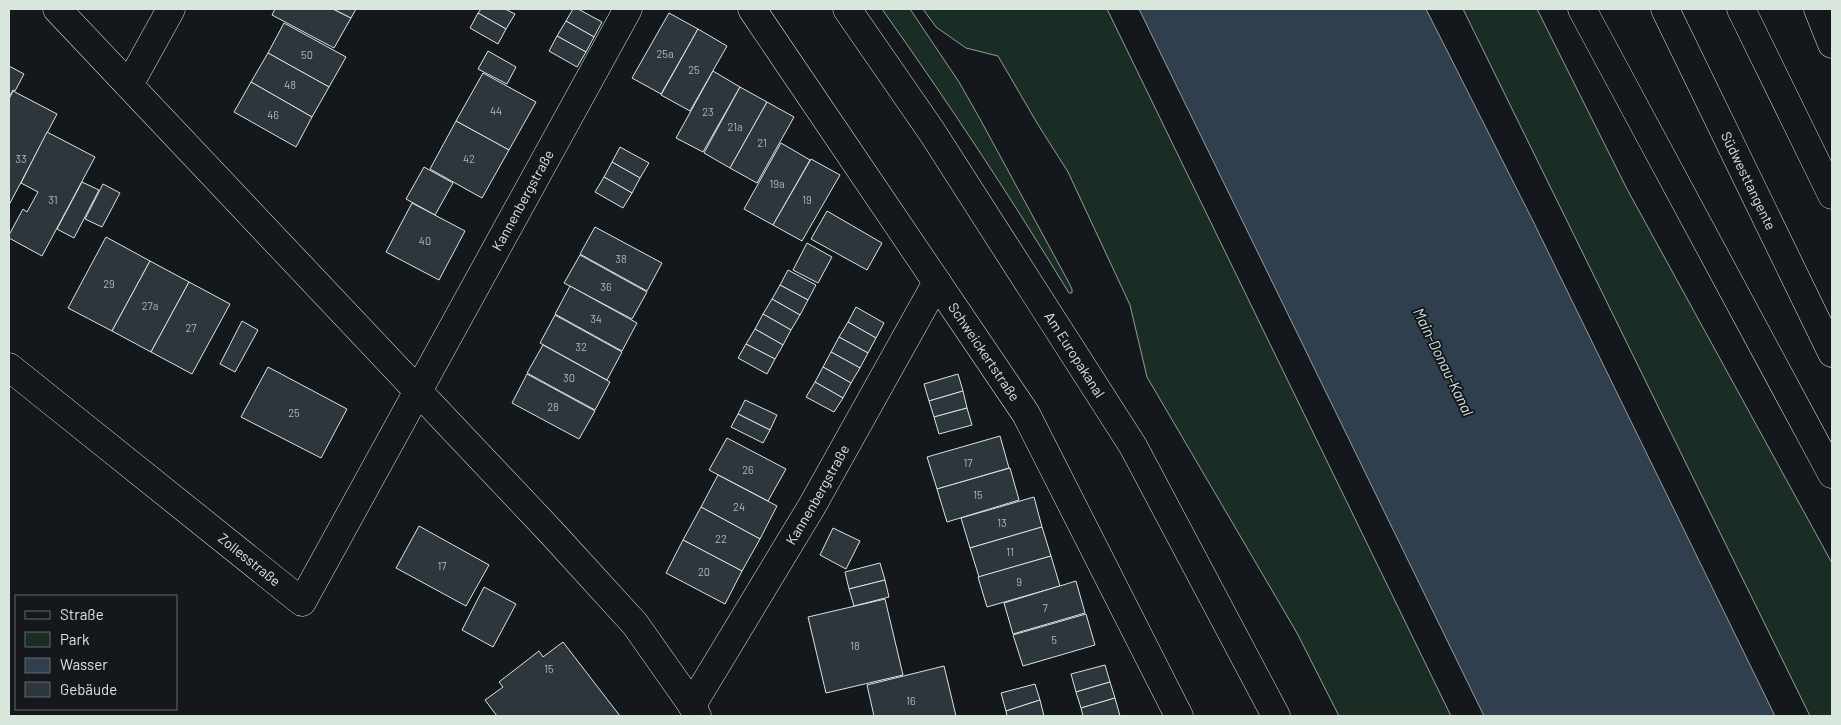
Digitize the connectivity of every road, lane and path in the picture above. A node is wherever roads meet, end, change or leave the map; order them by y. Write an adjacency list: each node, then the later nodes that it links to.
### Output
1 (57, 9): 11 (main road, Kannenbergstraße)
2 (171, 9): 11 (main road)
3 (628, 9): 16 (main road, Kannenbergstraße)
4 (752, 9): 13 (main road, Schweickertstraße)
5 (846, 9): 20 (main road, Am Europakanal)
6 (1582, 9): 17 (main road)
7 (1665, 9): 14 (main road, Südwesttangente)
8 (1741, 9): 12 (main road)
9 (1818, 9): 10 (main road)
10 (1832, 44)
11 (129, 85): 16 (main road, Kannenbergstraße)
12 (1832, 195)
13 (937, 282): 18 (main road, Kannenbergstraße); 19 (main road, Schweickertstraße)
14 (1832, 353)
15 (9, 367): 16 (main road, Zollesstraße)
16 (417, 392): 18 (main road, Kannenbergstraße)
17 (1832, 474)
18 (695, 710)
19 (1178, 716)
20 (1276, 716)

